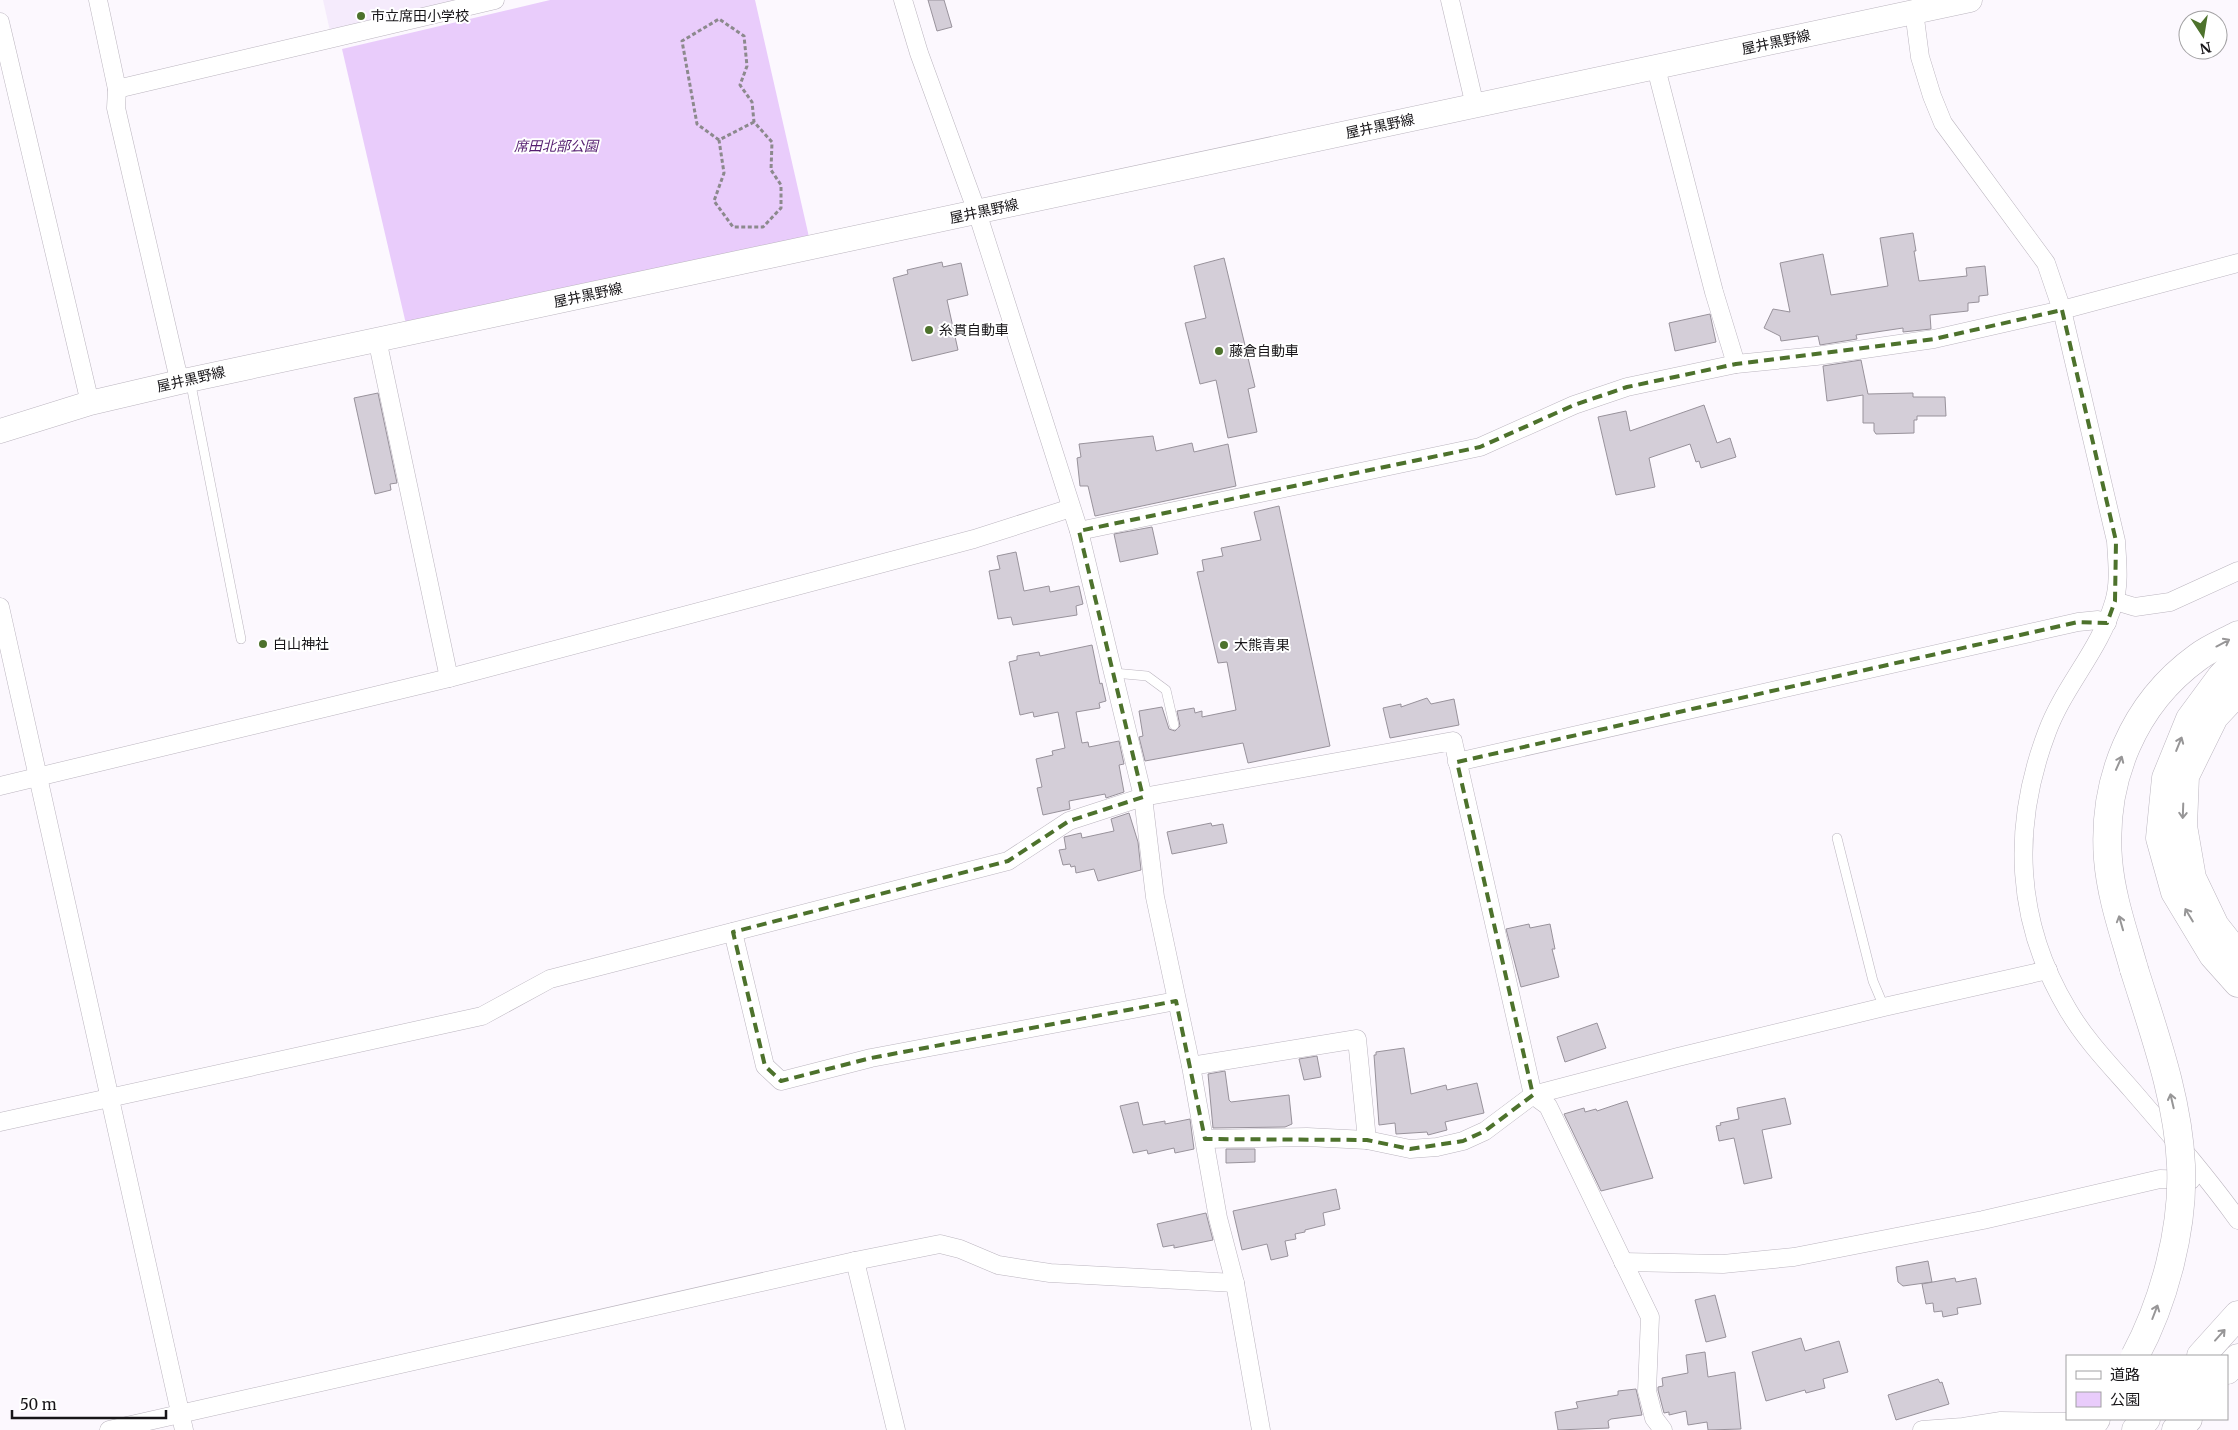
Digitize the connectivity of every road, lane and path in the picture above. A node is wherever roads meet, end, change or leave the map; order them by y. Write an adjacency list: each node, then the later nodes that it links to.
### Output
1 (98, 0): 9 (street)
2 (495, 0): 9 (street)
3 (903, 0): 13 (street)
4 (1450, 0): 10 (street)
5 (1970, 0): 6 (main road, 屋井黒野線)
6 (1914, 12): 8 (main road, 屋井黒野線); 15 (street)
7 (0, 22): 19 (street)
8 (1656, 68): 10 (main road, 屋井黒野線); 17 (street)
9 (117, 89): 18 (street)
10 (1475, 106): 13 (main road, 屋井黒野線)
11 (754, 122): 12 (path); 12 (path); 12 (path)
12 (719, 140)
13 (977, 212): 16 (main road, 屋井黒野線); 21 (street)
14 (2238, 263): 15 (street)
15 (2062, 310): 17 (street); 24 (street)
16 (377, 340): 18 (main road, 屋井黒野線); 31 (street)
17 (1736, 364): 22 (street)
18 (184, 380): 19 (main road, 屋井黒野線); 28 (lane)
19 (90, 403): 20 (main road, 屋井黒野線)
20 (0, 431)
21 (1071, 508): 22 (street); 31 (street)
22 (1079, 531): 30 (street)
23 (2238, 571): 24 (street)
24 (2115, 601): 26 (street)
25 (0, 607): 35 (street)
26 (2107, 623): 34 (street); 41 (street)
27 (2238, 635): 57 (highway, one-way to 27, bridge)
28 (241, 639)
29 (2238, 659): 42 (highway, one-way to 29)
30 (1114, 673): 33 (lane); 37 (street)
31 (449, 678): 35 (street)
32 (2238, 691): 40 (highway, one-way to 40)
33 (1174, 725)
34 (1457, 762): 37 (street); 46 (street)
35 (38, 778): 36 (street); 47 (street)
36 (0, 786)
37 (1143, 797): 39 (street); 43 (street)
38 (1837, 838): 44 (lane)
39 (733, 932): 43 (street); 47 (street)
40 (2238, 955)
41 (2048, 970): 44 (street); 51 (street)
42 (2238, 983)
43 (1176, 1001): 45 (street)
44 (1884, 1007): 46 (street)
45 (1191, 1066): 49 (street); 50 (street)
46 (1533, 1095): 50 (street); 54 (street)
47 (110, 1098): 48 (street); 66 (street)
48 (0, 1122)
49 (1205, 1139): 50 (street); 55 (street)
50 (1367, 1140)
51 (2209, 1180): 52 (street); 54 (street)
52 (2238, 1220)
53 (855, 1261): 55 (street); 66 (street); 68 (street)
54 (1623, 1262): 70 (street)
55 (1235, 1283): 69 (street)
56 (2238, 1315): 58 (highway, one-way to 56)
57 (2135, 1355)
58 (2202, 1355)
59 (2238, 1358): 60 (highway)
60 (2228, 1369)
61 (2238, 1370): 62 (highway)
62 (2228, 1380)
63 (2095, 1420): 72 (highway)
64 (2145, 1420): 73 (highway)
65 (2187, 1420): 74 (highway)
66 (182, 1422): 67 (street)
67 (109, 1430)
68 (896, 1430)
69 (1262, 1430)
70 (1663, 1430)
71 (1922, 1430): 72 (street)
72 (2087, 1430)
73 (2136, 1430)
74 (2175, 1430)

